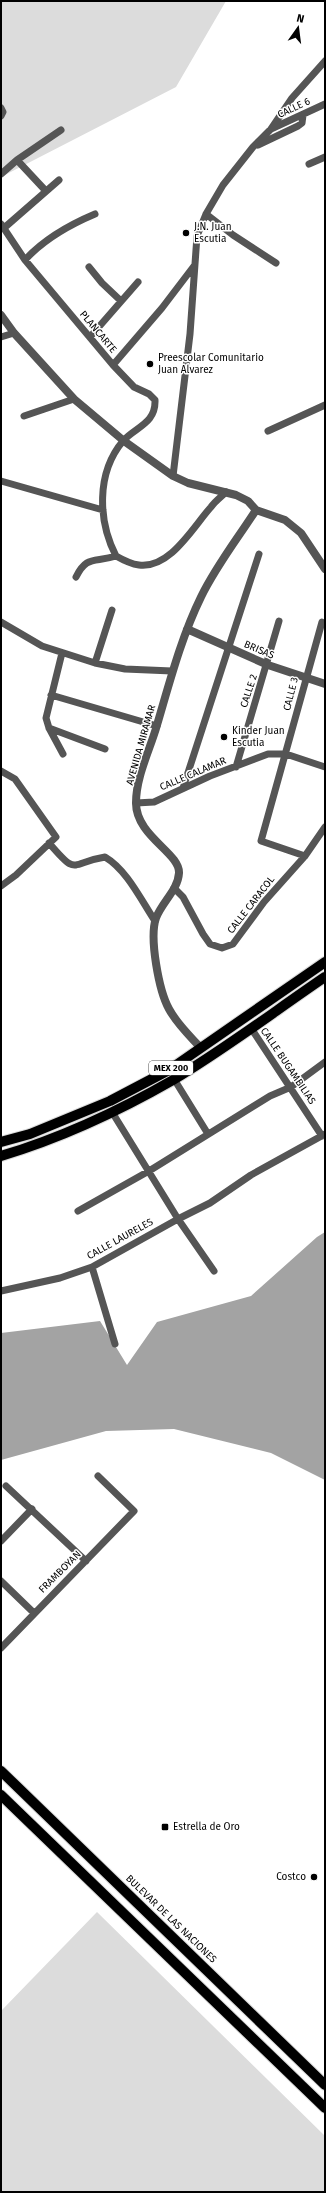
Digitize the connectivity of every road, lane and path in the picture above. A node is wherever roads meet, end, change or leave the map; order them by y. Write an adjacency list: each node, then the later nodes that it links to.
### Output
1 (325, 62): 6 (street)
2 (325, 104): 4 (street, CALLE 6)
3 (1, 108): 5 (street)
4 (303, 115): 6 (street, CALLE 6); 8 (street)
5 (1, 116)
6 (271, 129): 8 (street)
7 (61, 130): 10 (street)
8 (253, 147): 16 (street)
9 (325, 157): 11 (street)
10 (17, 160): 12 (street); 14 (street)
11 (309, 164)
12 (1, 174)
13 (59, 180): 14 (street)
14 (45, 190): 17 (street)
15 (95, 214): 18 (street)
16 (206, 214): 19 (street); 20 (street)
17 (2, 226): 18 (street, PLANCARTE)
18 (25, 260): 27 (street, PLANCARTE)
19 (276, 263)
20 (194, 266): 28 (street); 34 (street)
21 (89, 267): 23 (street)
22 (138, 282): 23 (street)
23 (121, 301): 27 (street)
24 (1, 315): 25 (street)
25 (14, 333): 26 (street); 29 (street)
26 (1, 337)
27 (90, 337): 28 (street, PLANCARTE)
28 (113, 365): 33 (street, PLANCARTE)
29 (74, 399): 31 (street); 33 (street)
30 (325, 405): 32 (street)
31 (24, 416)
32 (268, 432)
33 (124, 441): 34 (street); 37 (street)
34 (173, 476): 36 (street)
35 (1, 480): 37 (street)
36 (226, 492): 38 (street); 40 (street)
37 (103, 510): 40 (street)
38 (256, 510): 41 (street); 47 (street, AVENIDA MIRAMAR)
39 (259, 554): 48 (street)
40 (116, 556): 42 (street)
41 (325, 569)
42 (76, 578)
43 (112, 610): 50 (street)
44 (1, 622): 49 (street)
45 (279, 622): 51 (street, CALLE 2)
46 (322, 622): 53 (street, CALLE 3)
47 (187, 629): 48 (street, BRISAS); 52 (street, AVENIDA MIRAMAR)
48 (229, 648): 51 (street, BRISAS); 64 (street)
49 (62, 653): 50 (street); 55 (street)
50 (95, 663): 52 (street)
51 (268, 665): 53 (street, BRISAS); 62 (street, CALLE 2)
52 (172, 671): 56 (street, AVENIDA MIRAMAR)
53 (305, 678): 54 (street, BRISAS); 60 (street, CALLE 3)
54 (325, 684)
55 (51, 695): 56 (street); 57 (street)
56 (157, 726): 65 (street, AVENIDA MIRAMAR)
57 (49, 728): 58 (street); 59 (street)
58 (106, 749)
59 (63, 754)
60 (286, 754): 61 (street, CALLE CALAMAR); 62 (street, CALLE CALAMAR); 68 (street, CALLE 3)
61 (324, 764)
62 (236, 767): 64 (street, CALLE CALAMAR)
63 (1, 771): 67 (street)
64 (183, 788): 65 (street, CALLE CALAMAR)
65 (136, 803): 70 (street, AVENIDA MIRAMAR)
66 (324, 831): 68 (street, CALLE CARACOL)
67 (49, 843): 69 (street); 71 (street)
68 (305, 856): 70 (street, CALLE CARACOL)
69 (1, 886)
70 (174, 888): 71 (street, AVENIDA MIRAMAR)
71 (155, 921): 75 (street, AVENIDA MIRAMAR)
72 (325, 962): 75 (main road, MEX 200)
73 (325, 978): 74 (main road, MEX 200)
74 (251, 1028): 77 (main road, MEX 200); 78 (street, CALLE BUGAMBILIAS)
75 (200, 1047): 82 (main road, MEX 200)
76 (325, 1062): 78 (street)
77 (174, 1080): 79 (main road, MEX 200); 80 (street)
78 (291, 1087): 80 (street); 81 (street, CALLE BUGAMBILIAS)
79 (112, 1112): 83 (main road, MEX 200); 84 (street)
80 (208, 1134): 84 (street)
81 (323, 1135): 86 (street, CALLE LAURELES)
82 (1, 1142)
83 (1, 1156)
84 (148, 1171): 85 (street); 86 (street)
85 (78, 1211)
86 (178, 1219): 87 (street, CALLE LAURELES); 88 (street)
87 (92, 1267): 89 (street, CALLE LAURELES); 90 (street)
88 (214, 1271)
89 (1, 1291)
90 (115, 1344)
91 (98, 1476): 95 (street, FRAMBOYAN)
92 (6, 1486): 93 (street)
93 (32, 1509): 94 (street); 95 (street)
94 (1, 1541)
95 (86, 1561): 97 (street, FRAMBOYAN)
96 (1, 1581): 97 (street)
97 (34, 1613): 98 (street, FRAMBOYAN)
98 (1, 1648)
99 (1, 1771): 101 (main road, BULEVAR DE LAS NACIONES)
100 (1, 1795): 102 (main road)
101 (325, 2085)
102 (325, 2108)

